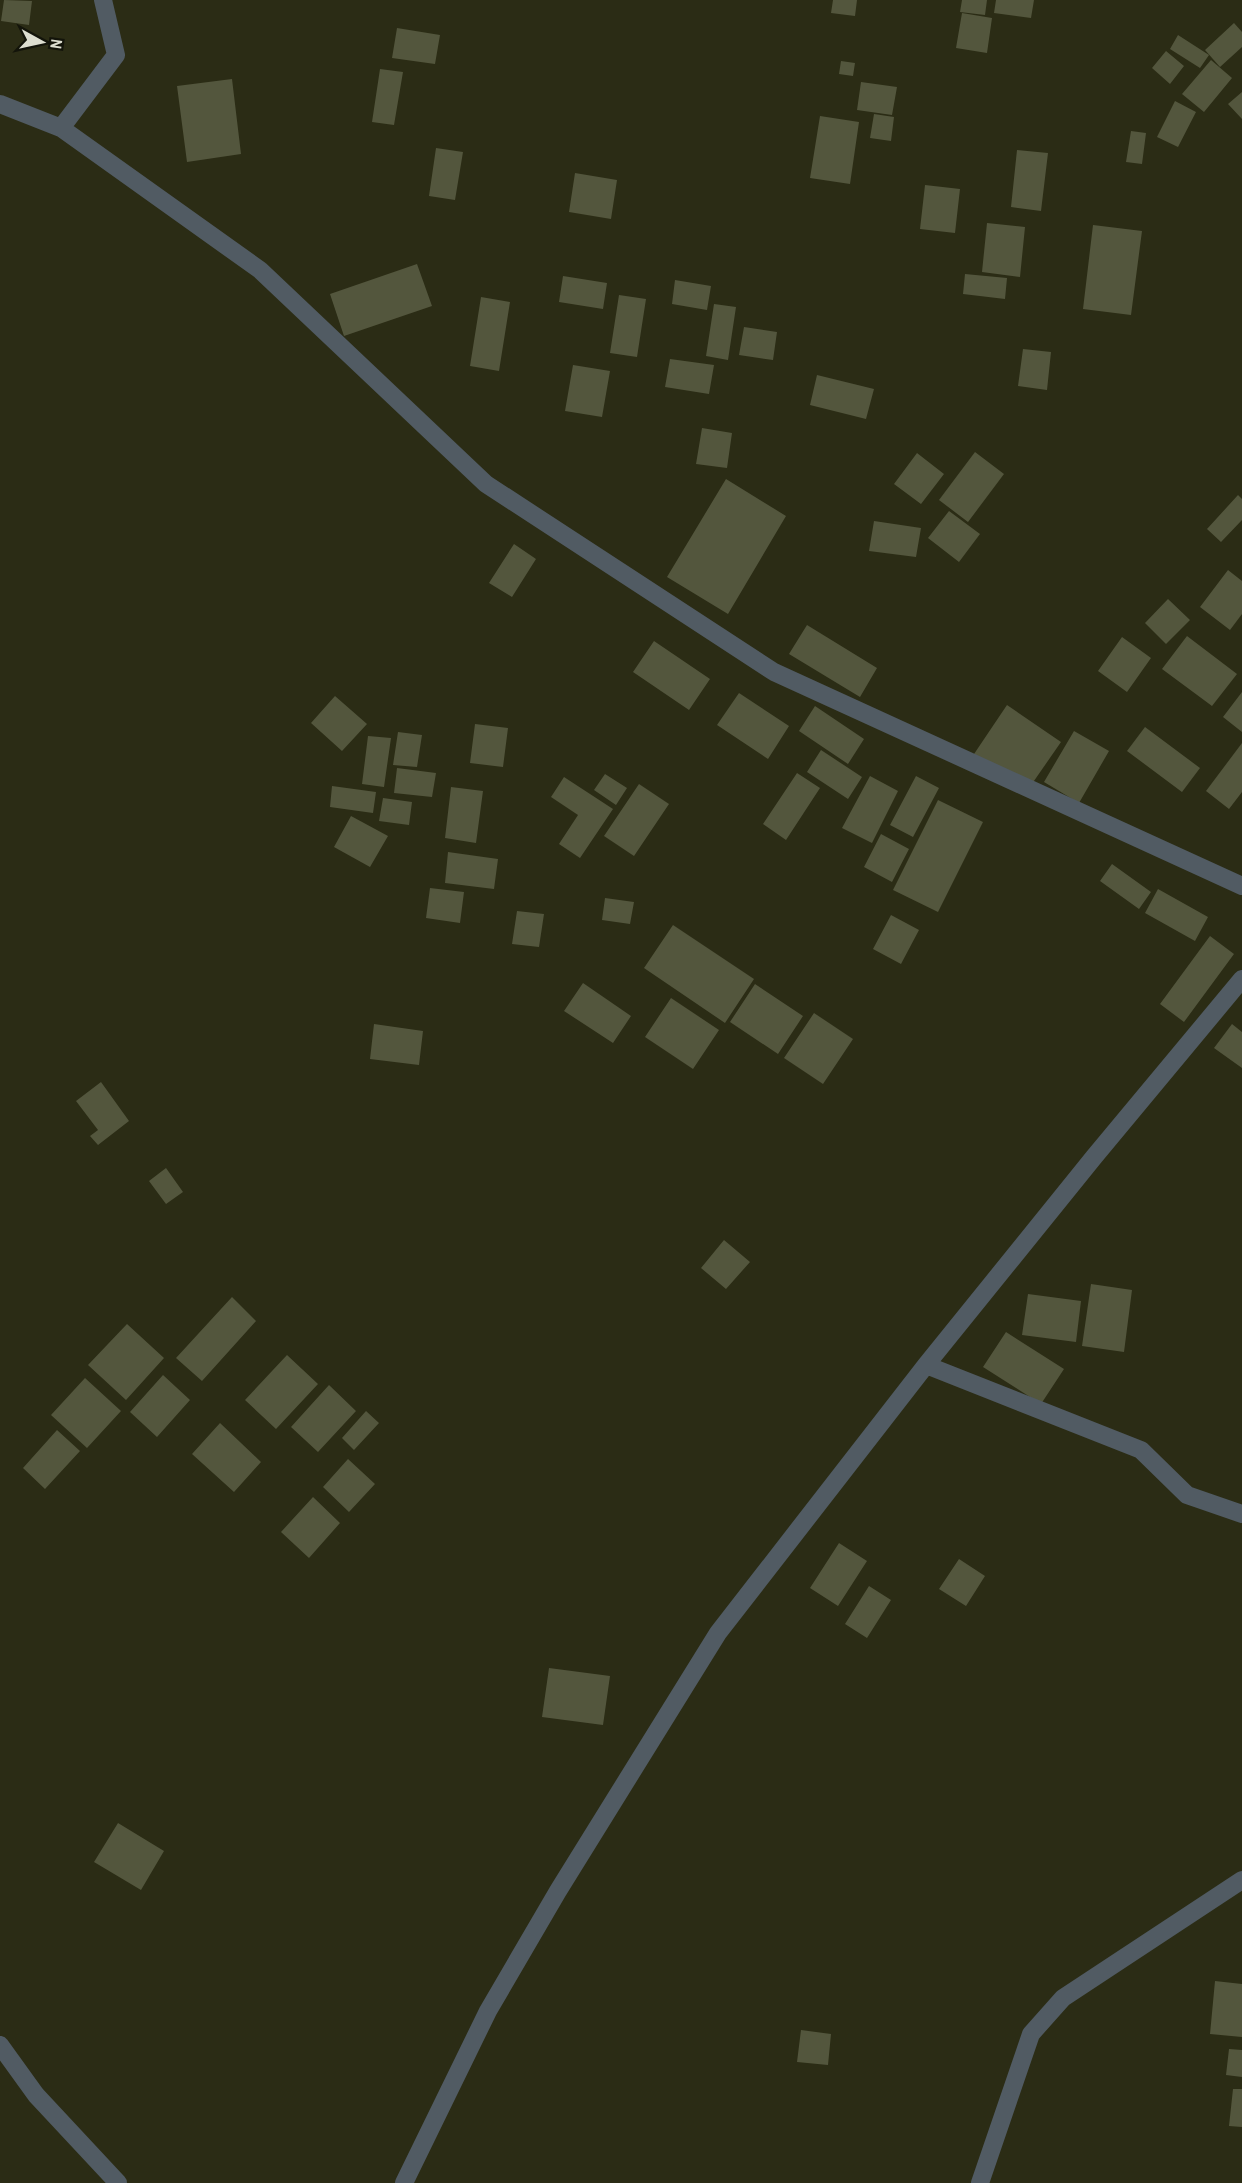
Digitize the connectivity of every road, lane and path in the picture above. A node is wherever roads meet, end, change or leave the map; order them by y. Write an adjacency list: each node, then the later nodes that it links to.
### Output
1 (103, 0): 3 (street)
2 (0, 104): 3 (street)
3 (61, 128): 4 (street)
4 (1242, 886)
5 (1242, 979): 6 (street)
6 (926, 1365): 7 (street); 11 (street)
7 (1242, 1514)
8 (1242, 1880): 12 (street)
9 (0, 2044): 10 (street)
10 (118, 2183)
11 (404, 2183)
12 (980, 2183)

